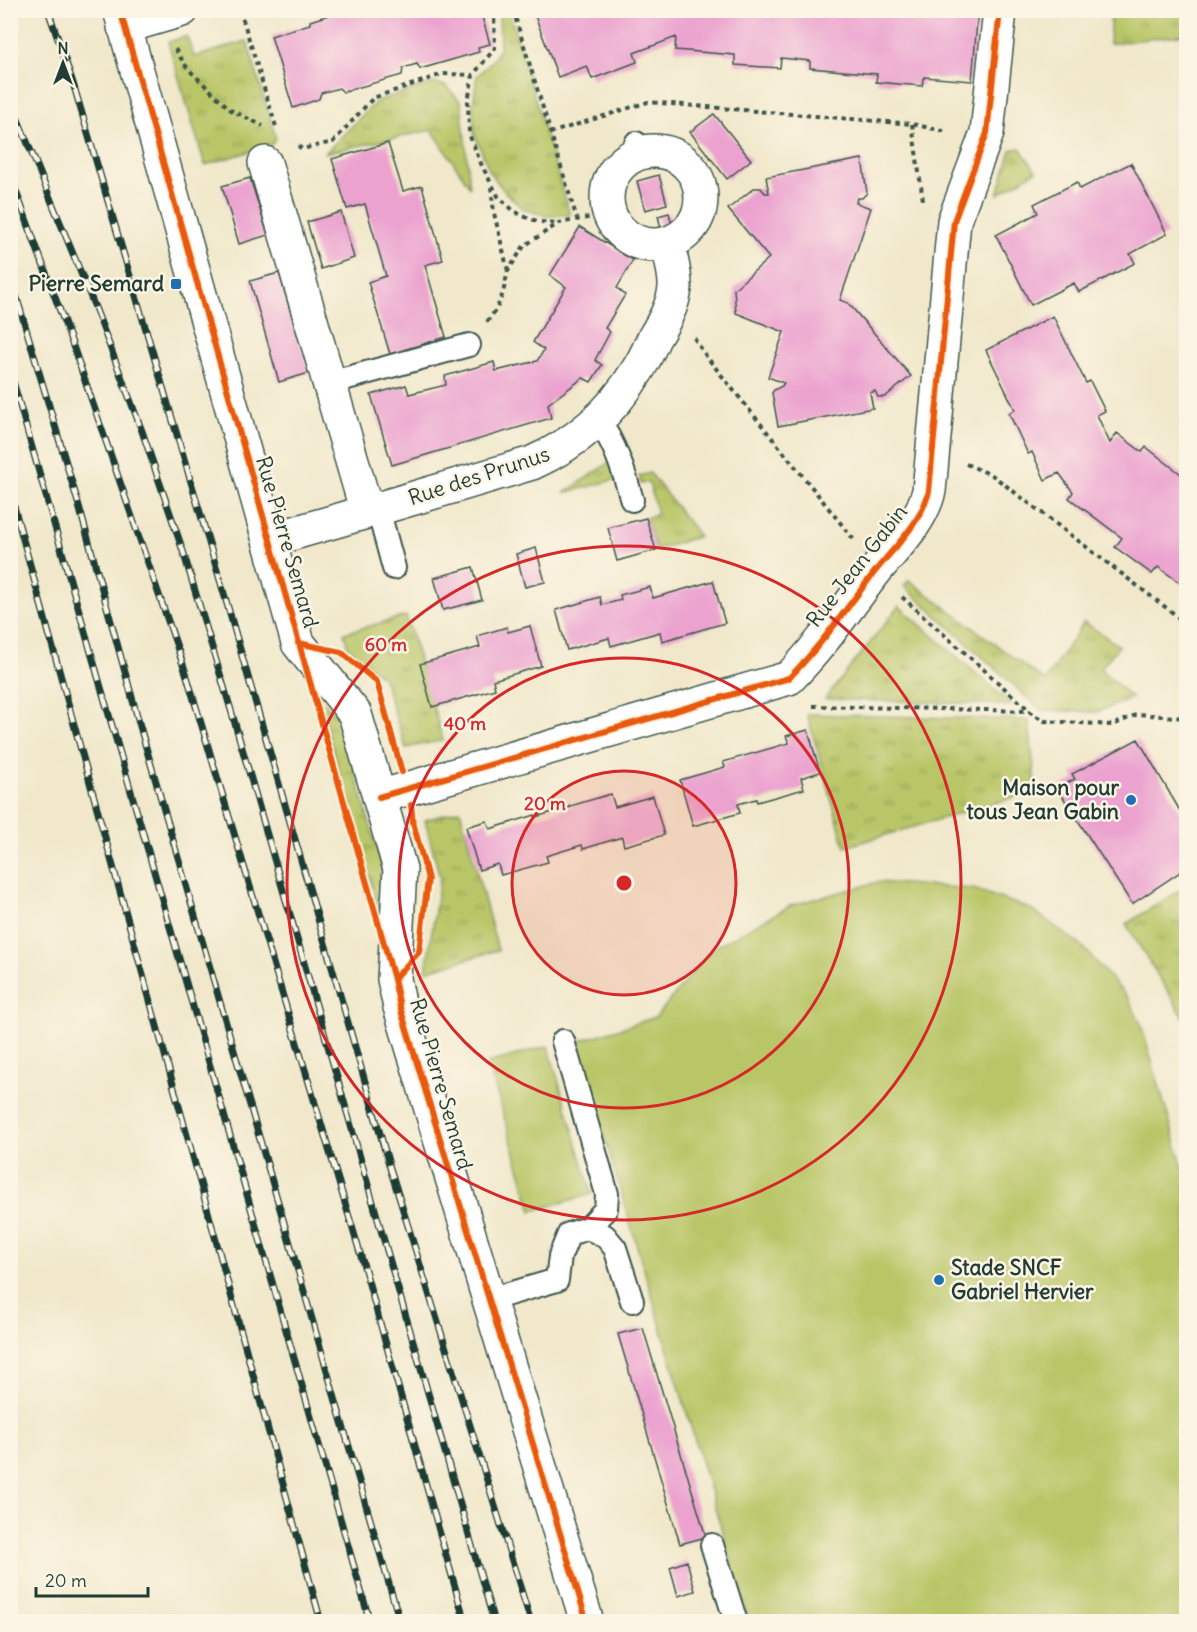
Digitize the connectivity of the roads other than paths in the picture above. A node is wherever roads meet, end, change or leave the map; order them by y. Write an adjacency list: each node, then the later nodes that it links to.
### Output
1 (182, 10): 3 (street)
2 (1000, 10): 13 (street, Rue Jean Gabin)
3 (122, 19): 11 (street, Rue Pierre Semard)
4 (272, 149): 7 (street)
5 (668, 243): 5 (street); 8 (street, Rue des Prunus)
6 (469, 345): 7 (lane)
7 (329, 383): 10 (street)
8 (598, 420): 9 (lane); 10 (street, Rue des Prunus)
9 (632, 500)
10 (373, 511): 11 (street, Rue des Prunus); 12 (lane)
11 (270, 540): 13 (street, Rue Pierre Semard)
12 (394, 568)
13 (380, 797): 16 (street, Rue Pierre Semard)
14 (563, 1041): 15 (lane)
15 (588, 1228): 16 (lane); 17 (lane)
16 (488, 1300): 19 (street, Rue Pierre Semard)
17 (632, 1301)
18 (712, 1545): 20 (lane)
19 (587, 1622)
20 (736, 1622)

